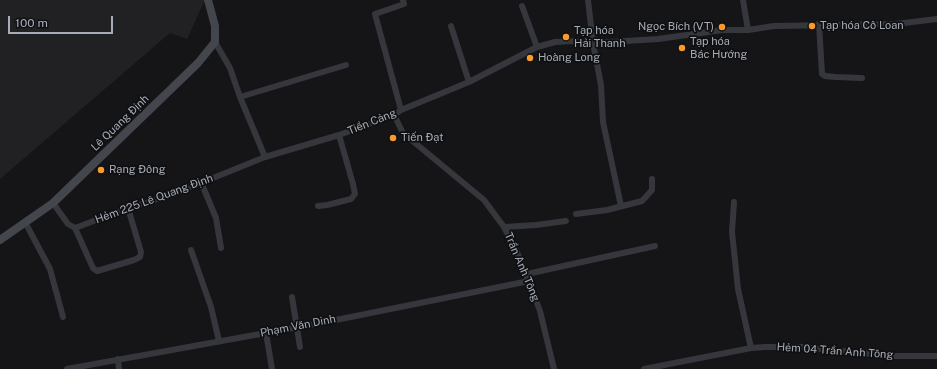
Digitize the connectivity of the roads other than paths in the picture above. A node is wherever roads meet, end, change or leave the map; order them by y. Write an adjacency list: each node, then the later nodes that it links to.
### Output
1 (208, 0): 10 (main road)
2 (403, 0): 17 (street)
3 (588, 0): 11 (street)
4 (743, 0): 9 (street)
5 (522, 6): 12 (street)
6 (937, 19): 7 (street, Tiền Cảng)
7 (819, 24): 9 (street, Tiền Cảng); 14 (street)
8 (451, 26): 15 (street)
9 (748, 30): 11 (street, Tiền Cảng)
10 (215, 42): 16 (street); 24 (main road, Lê Quang Định)
11 (593, 43): 12 (street, Tiền Cảng); 26 (street)
12 (537, 47): 15 (street, Tiền Cảng)
13 (346, 65): 16 (street)
14 (862, 78)
15 (469, 82): 17 (street, Tiền Cảng)
16 (240, 97): 20 (street)
17 (401, 110): 18 (street, Tiền Cảng)
18 (394, 115): 19 (street, Tiền Cảng); 31 (street, Trần Anh Tông)
19 (339, 135): 20 (street, Tiền Cảng); 25 (street)
20 (265, 157): 22 (street, Hẻm 225 Lê Quang Định)
21 (652, 179): 26 (street)
22 (201, 182): 27 (street, Hẻm 225 Lê Quang Định); 35 (street)
23 (734, 202): 45 (street)
24 (53, 203): 30 (main road, Lê Quang Định); 32 (street)
25 (318, 206)
26 (621, 206): 28 (street)
27 (128, 208): 32 (street, Hẻm 225 Lê Quang Định); 32 (street)
28 (576, 214)
29 (566, 221): 31 (street)
30 (25, 222): 33 (main road, Lê Quang Định); 40 (street)
31 (504, 227): 37 (street, Trần Anh Tông)
32 (75, 228)
33 (0, 240)
34 (655, 246): 37 (street)
35 (221, 248)
36 (191, 250): 43 (street)
37 (526, 274): 38 (street, Trần Anh Tông)
38 (529, 281): 41 (street, Phạm Văn Dinh); 51 (street, Trần Anh Tông)
39 (292, 297): 41 (street)
40 (63, 317)
41 (297, 327): 42 (street, Phạm Văn Dinh); 44 (street)
42 (266, 333): 43 (street, Phạm Văn Dinh); 50 (street)
43 (219, 341): 47 (street, Phạm Văn Dinh)
44 (300, 347)
45 (750, 348): 46 (street, Hẻm 04 Trần Anh Tông); 52 (street, Hẻm 04 Trần Anh Tông)
46 (935, 356)
47 (118, 359): 48 (street, Phạm Văn Dinh); 49 (street)
48 (67, 369)
49 (119, 369)
50 (272, 369)
51 (554, 369)
52 (644, 369)

